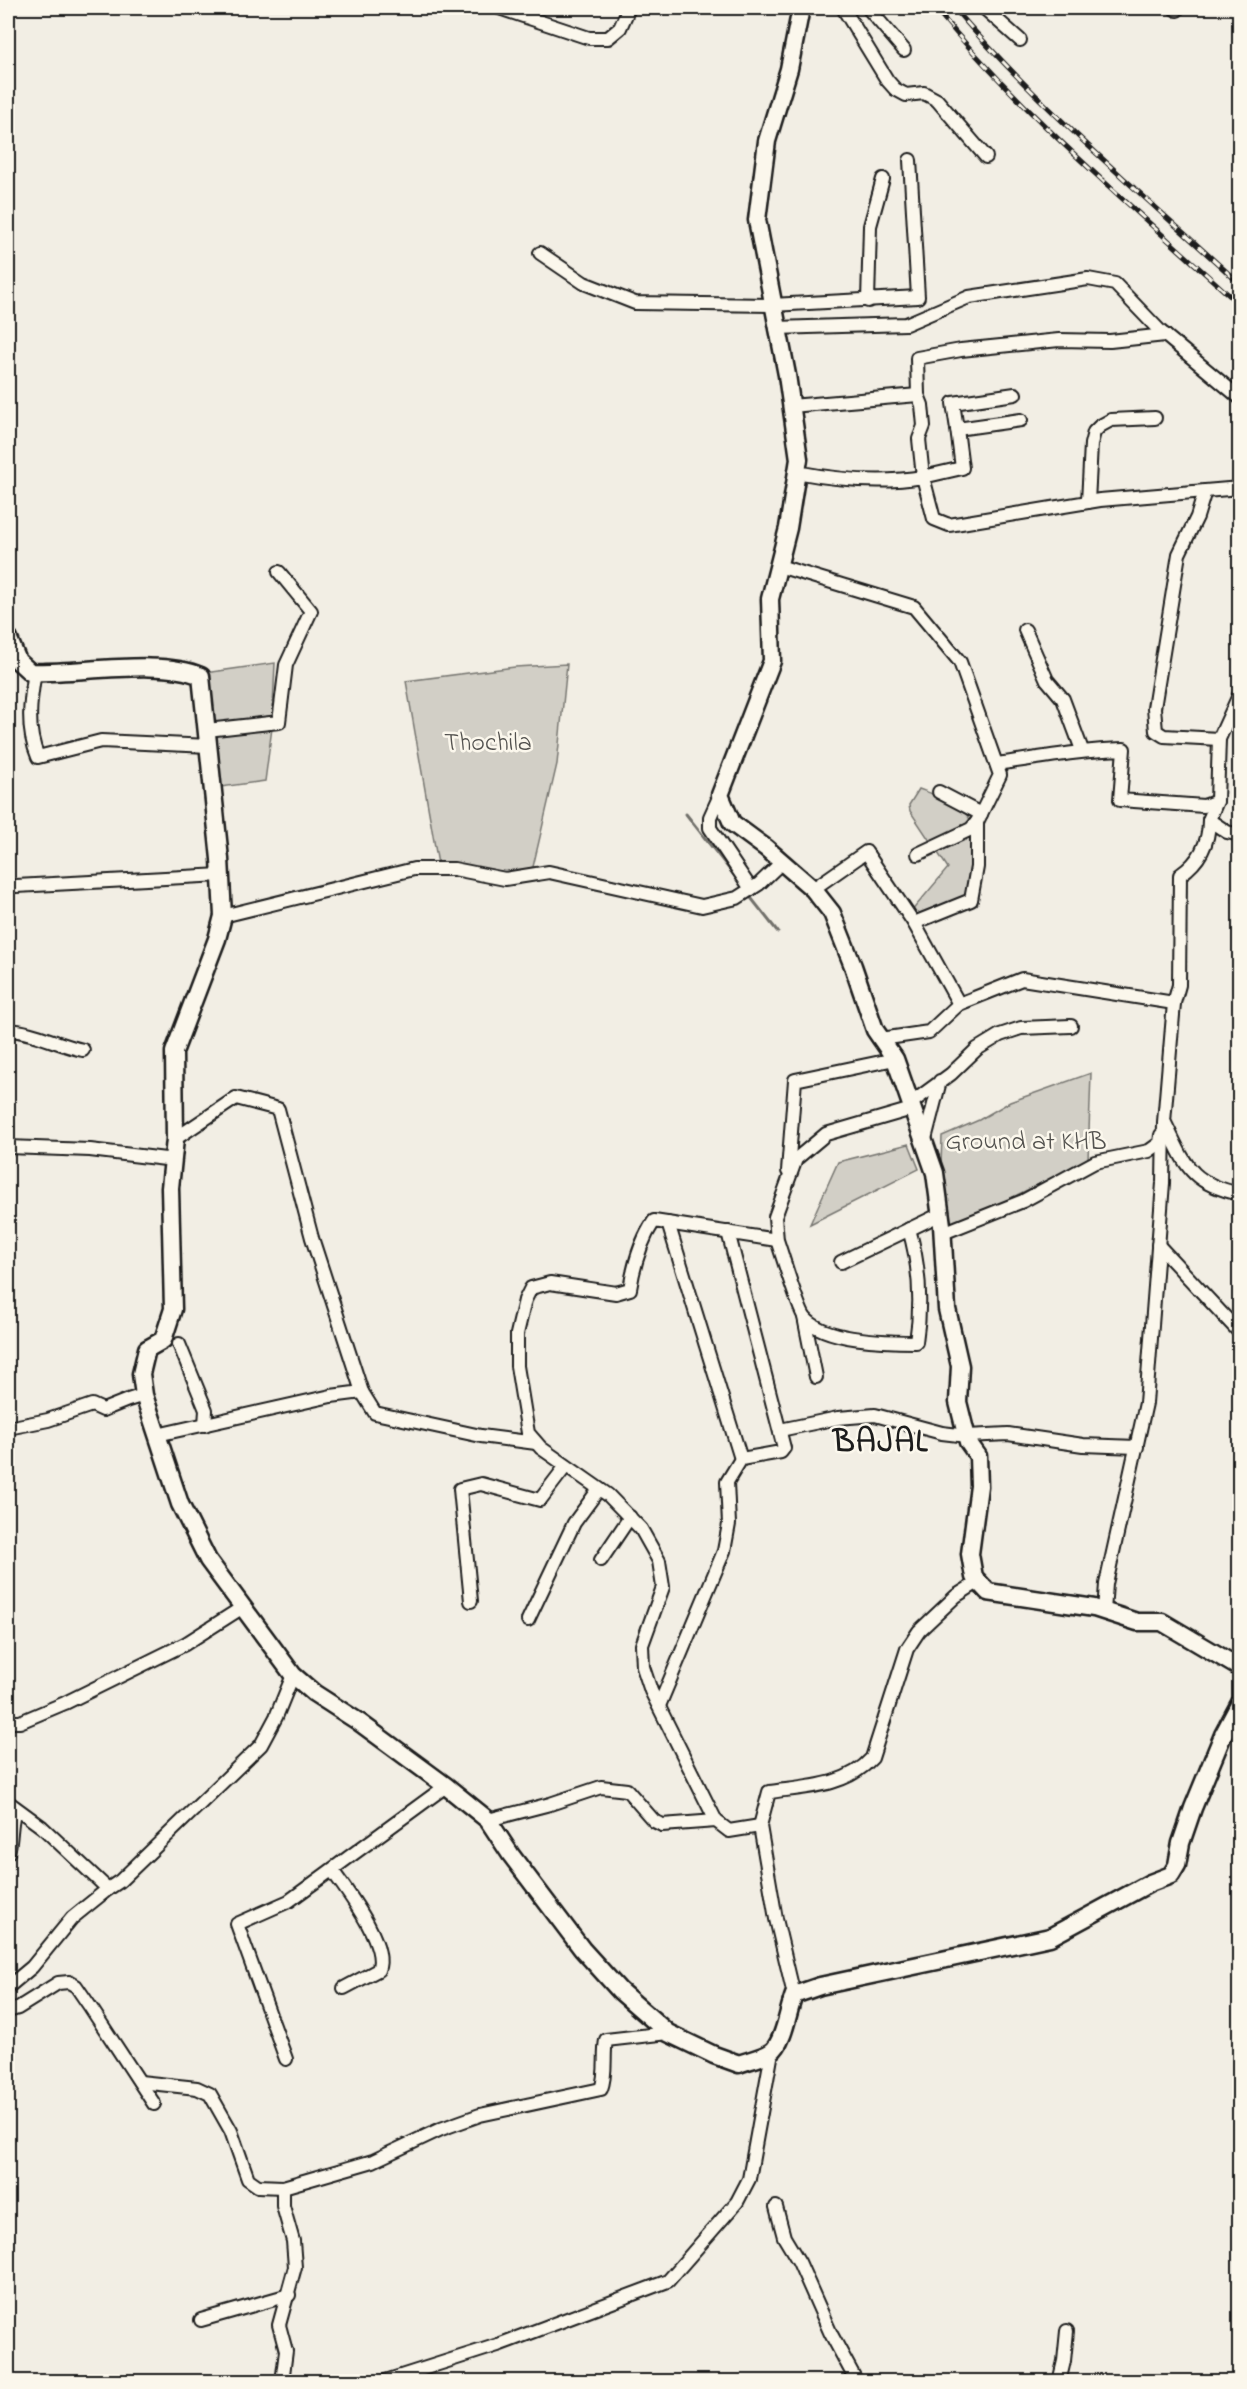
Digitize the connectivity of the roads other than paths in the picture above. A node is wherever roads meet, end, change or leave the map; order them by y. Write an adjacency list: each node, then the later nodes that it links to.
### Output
1 (499, 8): 2 (street)
2 (629, 8)
3 (801, 8): 14 (street)
4 (843, 8): 9 (street)
5 (867, 8): 8 (street)
6 (984, 8): 7 (street)
7 (1020, 40)
8 (904, 50)
9 (986, 157)
10 (910, 160): 13 (street)
11 (883, 179): 13 (street)
12 (540, 253): 14 (street)
13 (868, 301): 14 (street)
14 (772, 305): 15 (street)
15 (776, 328): 16 (street); 20 (street)
16 (1166, 335): 18 (street); 19 (street)
17 (1015, 394): 23 (street)
18 (918, 395): 20 (street); 25 (street)
19 (1239, 398)
20 (791, 406): 24 (street)
21 (1155, 418): 28 (street)
22 (1021, 420): 23 (street)
23 (957, 429): 25 (street)
24 (796, 472): 25 (street); 29 (street)
25 (923, 477): 28 (street)
26 (1239, 488): 27 (street)
27 (1205, 491): 28 (street); 36 (street)
28 (1088, 502)
29 (779, 566): 38 (street); 40 (street)
30 (279, 572): 35 (street)
31 (1025, 630): 37 (street)
32 (8, 638): 33 (street)
33 (34, 672): 35 (street); 35 (street)
34 (1239, 693): 36 (street)
35 (208, 738): 47 (street)
36 (1219, 739): 41 (street)
37 (1082, 750): 38 (street); 41 (street)
38 (997, 764): 42 (street)
39 (939, 792): 42 (street)
40 (720, 795): 46 (street); 50 (street)
41 (1217, 801): 43 (street)
42 (979, 818): 45 (street); 52 (street)
43 (1209, 820): 44 (street); 53 (street)
44 (1239, 835)
45 (918, 854)
46 (782, 862): 49 (street); 50 (street)
47 (221, 875): 48 (street); 51 (street)
48 (16, 886)
49 (813, 889): 52 (street); 57 (street)
50 (747, 891): 51 (street)
51 (223, 916): 63 (street)
52 (914, 923): 54 (street)
53 (1174, 1003): 54 (street); 62 (street)
54 (958, 1004): 57 (street)
55 (1071, 1026): 60 (street)
56 (8, 1030): 58 (street)
57 (881, 1039): 59 (street)
58 (83, 1050)
59 (895, 1059): 61 (street); 69 (street)
60 (940, 1081): 61 (street); 64 (street)
61 (911, 1106): 64 (street); 69 (street)
62 (1164, 1122): 66 (street); 68 (street); 75 (street)
63 (176, 1139): 67 (street); 83 (street)
64 (924, 1143): 71 (street)
65 (8, 1147): 67 (street)
66 (1163, 1147): 68 (street); 77 (street)
67 (174, 1160): 84 (street)
68 (1185, 1164): 70 (street)
69 (787, 1185): 76 (street)
70 (1239, 1194)
71 (941, 1214): 73 (street); 75 (street)
72 (668, 1223): 74 (street); 90 (street); 92 (street)
73 (909, 1229): 78 (street); 79 (street)
74 (728, 1232): 76 (street); 87 (street)
75 (943, 1233): 89 (street)
76 (777, 1240): 79 (street)
77 (1158, 1245): 80 (street); 91 (street)
78 (841, 1262)
79 (804, 1317): 82 (street)
80 (1239, 1333)
81 (179, 1344): 85 (street)
82 (816, 1377)
83 (362, 1392): 85 (street); 90 (street)
84 (144, 1395): 86 (street); 88 (street)
85 (205, 1425): 88 (street)
86 (8, 1428)
87 (780, 1430): 89 (street); 92 (street)
88 (157, 1435): 99 (street)
89 (967, 1436): 91 (street); 97 (street)
90 (536, 1443): 93 (street)
91 (1137, 1447): 100 (street)
92 (741, 1459): 105 (street)
93 (566, 1466): 94 (street); 98 (street)
94 (599, 1489): 95 (street); 101 (street)
95 (630, 1517): 96 (street); 105 (street)
96 (602, 1560)
97 (978, 1582): 100 (street); 113 (street)
98 (471, 1600)
99 (243, 1607): 103 (street); 106 (street)
100 (1104, 1611): 102 (street)
101 (528, 1620)
102 (1239, 1668)
103 (293, 1675): 107 (street); 116 (street)
104 (1239, 1703): 119 (street)
105 (659, 1706): 112 (street)
106 (8, 1722)
107 (446, 1786): 111 (street); 115 (street)
108 (29, 1802): 110 (street)
109 (11, 1805): 110 (street); 114 (street)
110 (26, 1816): 116 (street)
111 (488, 1820): 112 (street); 121 (street)
112 (716, 1821): 113 (street)
113 (760, 1826): 119 (street)
114 (8, 1853)
115 (332, 1870): 118 (street); 123 (street)
116 (108, 1889): 117 (street)
117 (8, 1987)
118 (344, 1988)
119 (794, 1995): 122 (street)
120 (8, 2011): 124 (street)
121 (668, 2033): 122 (street); 126 (street)
122 (772, 2052): 132 (street)
123 (286, 2059)
124 (140, 2082): 125 (street); 126 (street)
125 (154, 2104)
126 (283, 2187): 128 (street)
127 (776, 2207): 133 (street)
128 (289, 2295): 129 (street); 131 (street)
129 (201, 2320)
130 (1067, 2331): 134 (street)
131 (282, 2382)
132 (382, 2382)
133 (857, 2382)
134 (1059, 2382)

